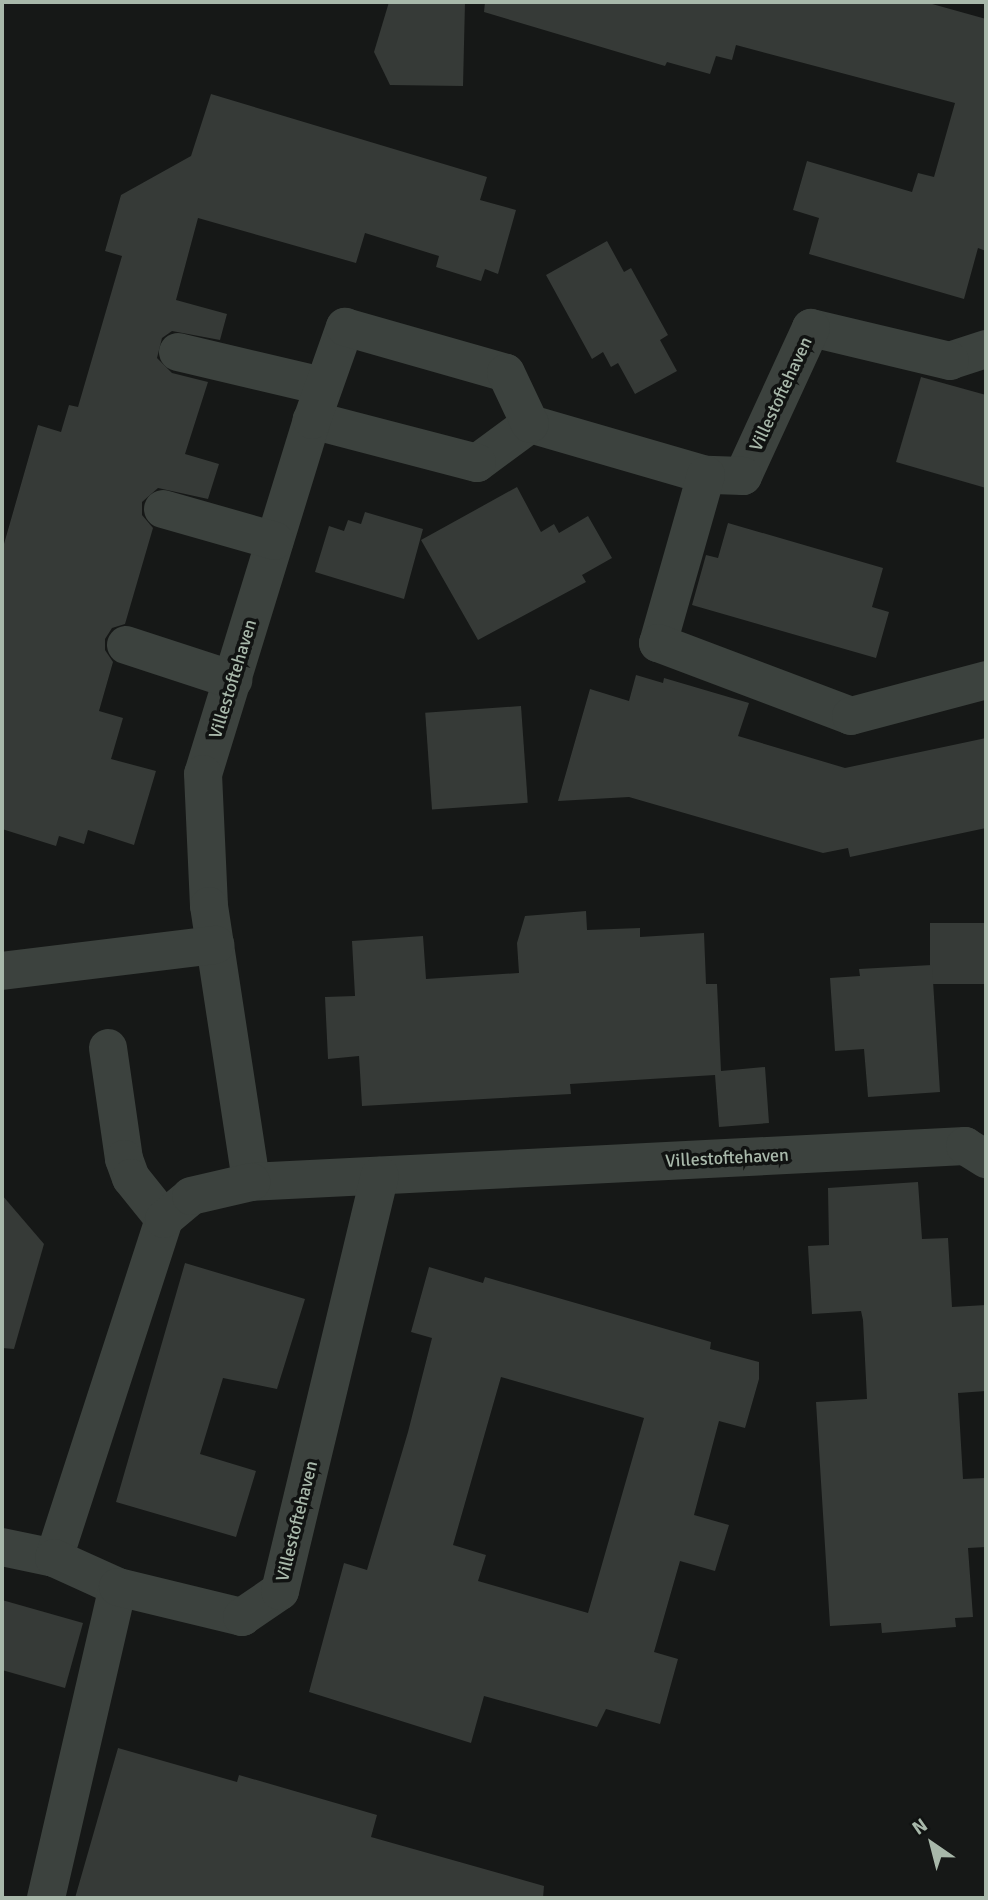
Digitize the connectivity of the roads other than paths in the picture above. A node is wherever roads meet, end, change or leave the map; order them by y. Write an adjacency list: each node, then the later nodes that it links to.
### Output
1 (986, 349): 5 (street, Villestoftehaven)
2 (178, 352): 3 (street)
3 (317, 403): 4 (street); 4 (street, Villestoftehaven); 7 (street, Villestoftehaven)
4 (530, 424): 5 (street, Villestoftehaven)
5 (706, 474): 10 (street)
6 (163, 509): 7 (street)
7 (275, 541): 9 (street, Villestoftehaven)
8 (127, 645): 9 (street)
9 (233, 680): 11 (street, Villestoftehaven)
10 (986, 680)
11 (215, 945): 12 (street); 16 (street, Villestoftehaven)
12 (2, 971)
13 (108, 1048): 17 (street)
14 (986, 1159): 15 (street, Villestoftehaven)
15 (380, 1176): 16 (street, Villestoftehaven); 20 (street, Villestoftehaven)
16 (251, 1182): 17 (street, Villestoftehaven)
17 (164, 1219): 19 (street)
18 (2, 1547): 19 (street)
19 (54, 1558): 20 (street, Villestoftehaven)
20 (118, 1587): 21 (street)
21 (46, 1898)

